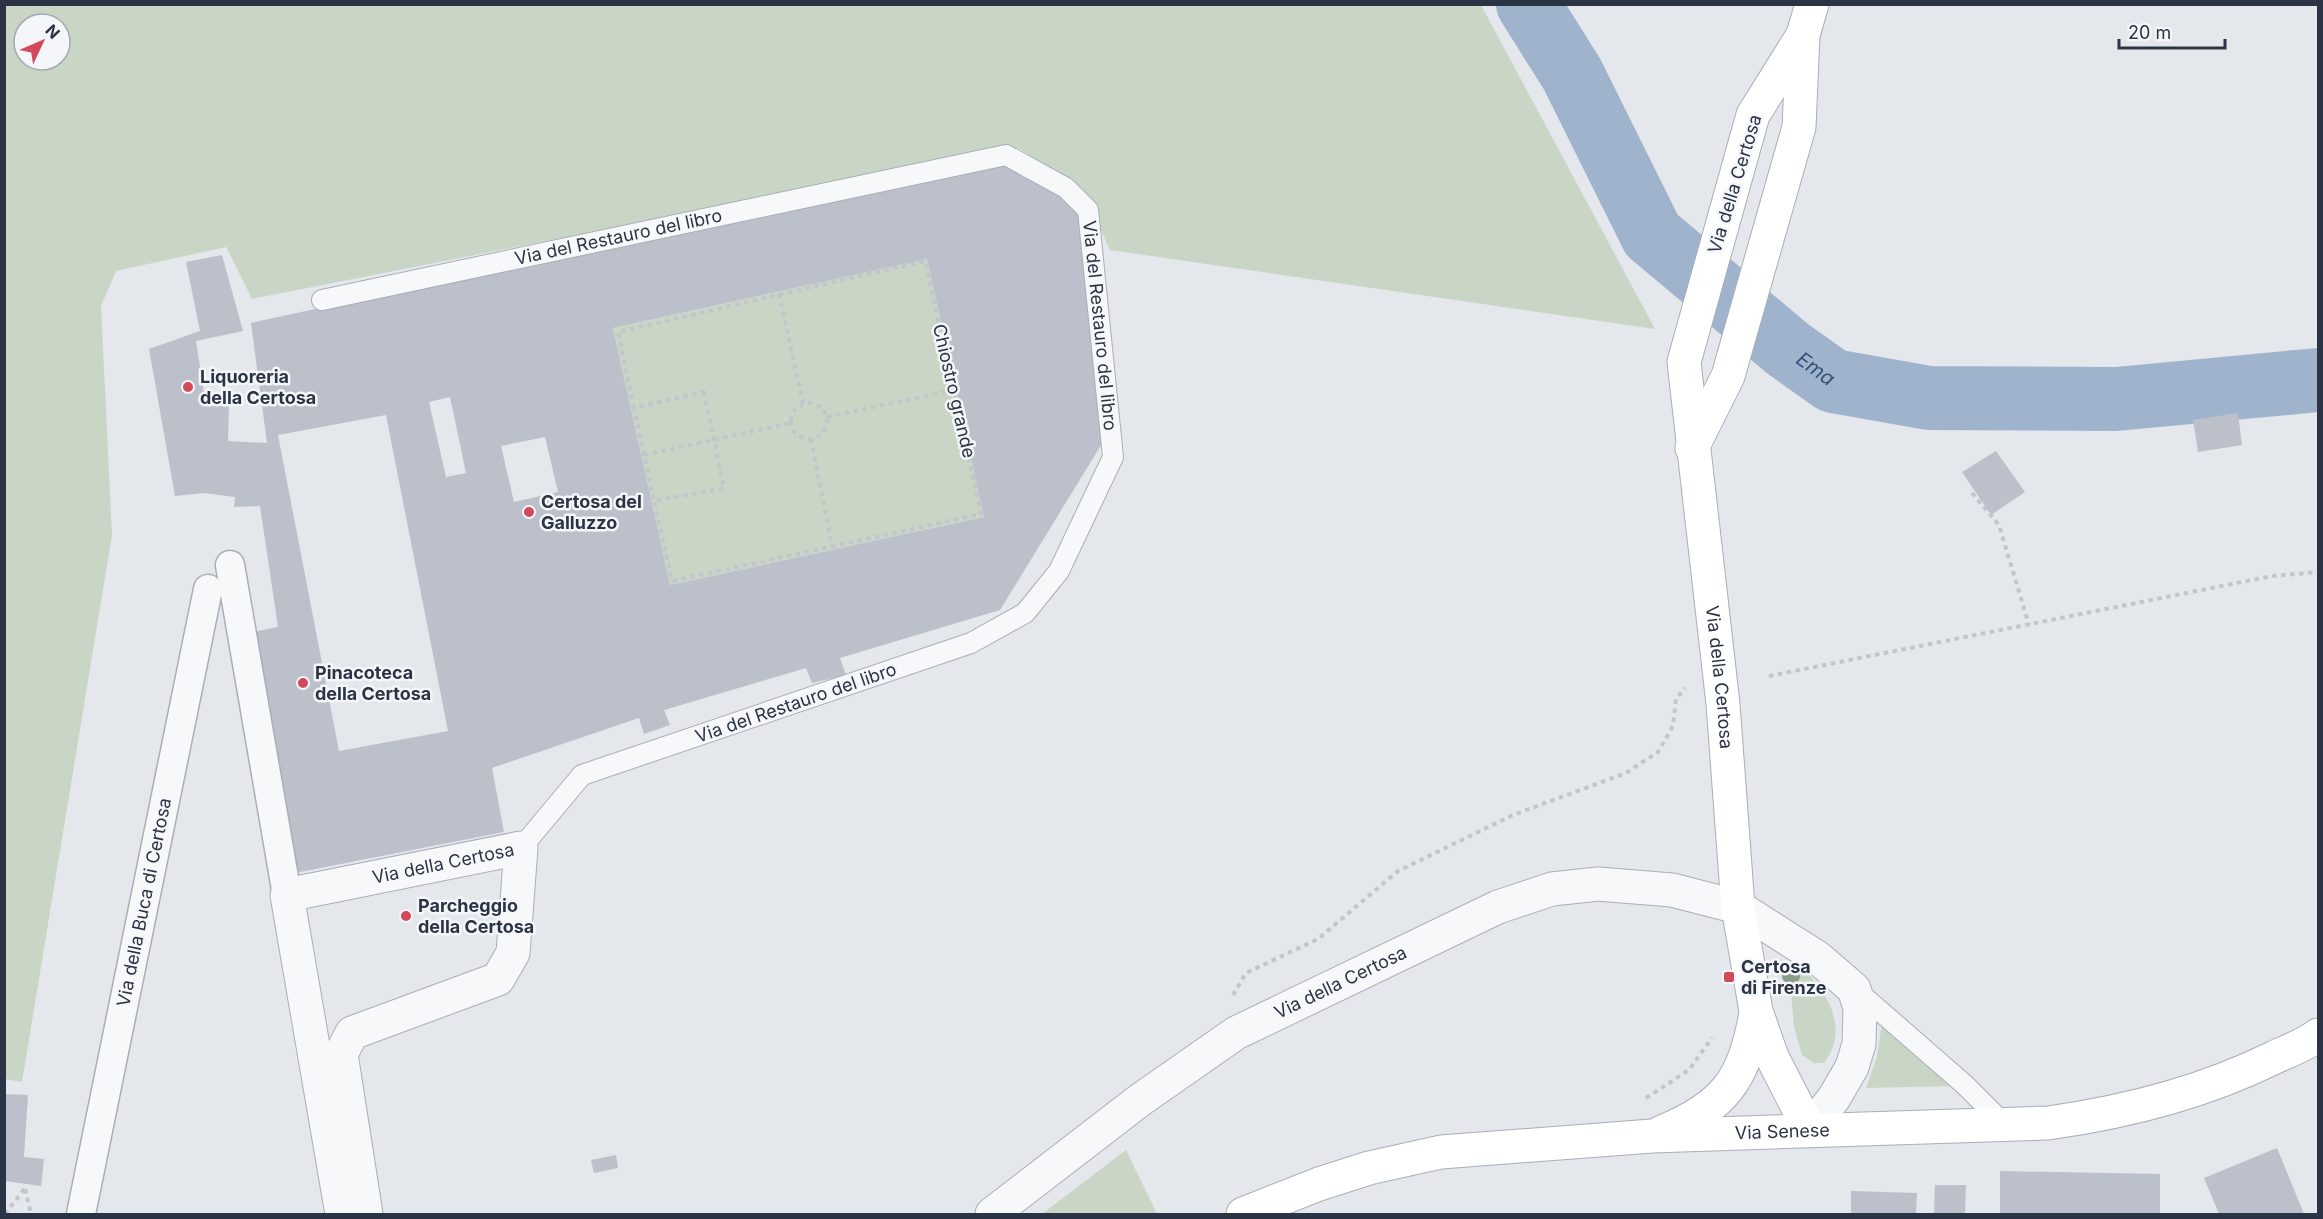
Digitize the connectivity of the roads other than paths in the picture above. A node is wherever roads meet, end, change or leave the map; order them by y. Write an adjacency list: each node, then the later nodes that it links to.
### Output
1 (1812, 4): 2 (main road, Via della Certosa)
2 (1803, 35): 4 (main road, Via della Certosa); 4 (main road, Via della Certosa)
3 (322, 300): 7 (lane, Via del Restauro del libro)
4 (1692, 448): 9 (main road, Via della Certosa)
5 (230, 565): 8 (street)
6 (208, 589): 16 (street, Via della Buca di Certosa)
7 (521, 848): 8 (street, Via della Certosa); 18 (street, Via della Certosa)
8 (287, 895): 17 (street)
9 (1738, 907): 10 (street, Via della Certosa); 11 (main road, Via della Certosa); 19 (street, Via della Certosa)
10 (1854, 989): 13 (lane, Via della Certosa); 14 (street)
11 (1756, 1011): 14 (main road, Via della Certosa); 15 (main road, Via della Certosa)
12 (2319, 1035): 13 (main road, Via Senese)
13 (2005, 1125): 14 (main road, Via Senese)
14 (1809, 1130): 15 (main road, Via Senese)
15 (1652, 1136): 20 (main road, Via Senese)
16 (81, 1215)
17 (342, 1215)
18 (366, 1215)
19 (992, 1215)
20 (1243, 1215)

